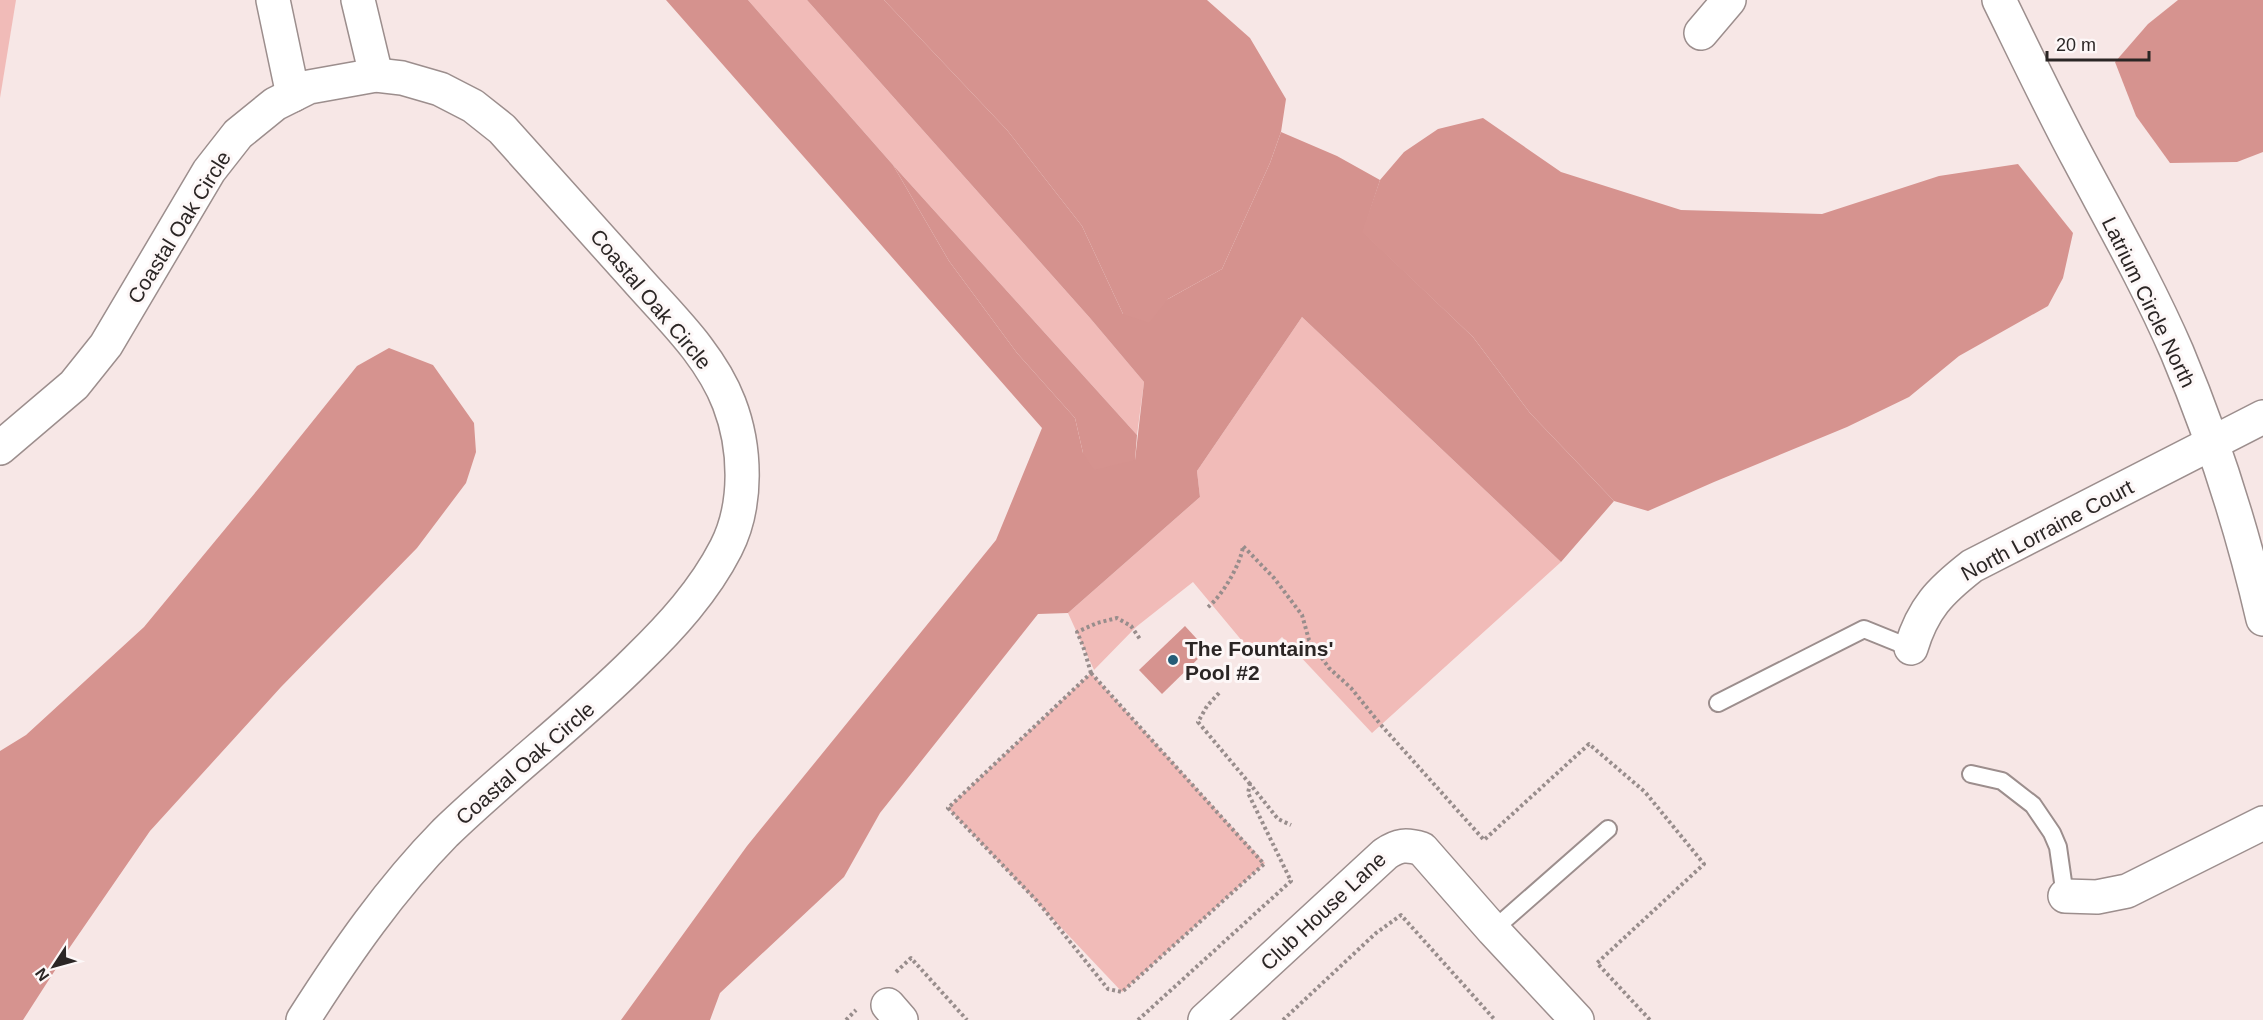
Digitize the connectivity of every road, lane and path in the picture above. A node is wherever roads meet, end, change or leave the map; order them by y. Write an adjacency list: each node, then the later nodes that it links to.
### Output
1 (273, 0): 7 (street)
2 (358, 0): 6 (street)
3 (1729, 0): 5 (street)
4 (1999, 0): 9 (street, Latrium Circle North)
5 (1701, 33)
6 (376, 75): 7 (street, Coastal Oak Circle); 26 (street, Coastal Oak Circle)
7 (293, 95): 10 (street, Coastal Oak Circle)
8 (2263, 417): 9 (street, North Lorraine Court)
9 (2213, 443): 12 (street, Latrium Circle North); 14 (street, North Lorraine Court)
10 (0, 448)
11 (1208, 608): 18 (path)
12 (2263, 619)
13 (1140, 639): 15 (path)
14 (1911, 648): 17 (lane)
15 (1091, 674): 15 (path)
16 (1219, 693): 20 (path)
17 (1718, 703)
18 (1381, 725)
19 (1971, 774): 24 (lane)
20 (1250, 784): 22 (path); 27 (path)
21 (2263, 823): 24 (street)
22 (1292, 825)
23 (1608, 829): 25 (lane)
24 (2065, 897)
25 (1493, 930): 28 (street, Club House Lane); 31 (street, Club House Lane)
26 (303, 1020)
27 (1138, 1020)
28 (1206, 1020)
29 (1282, 1020): 30 (path)
30 (1495, 1020)
31 (1577, 1020)

